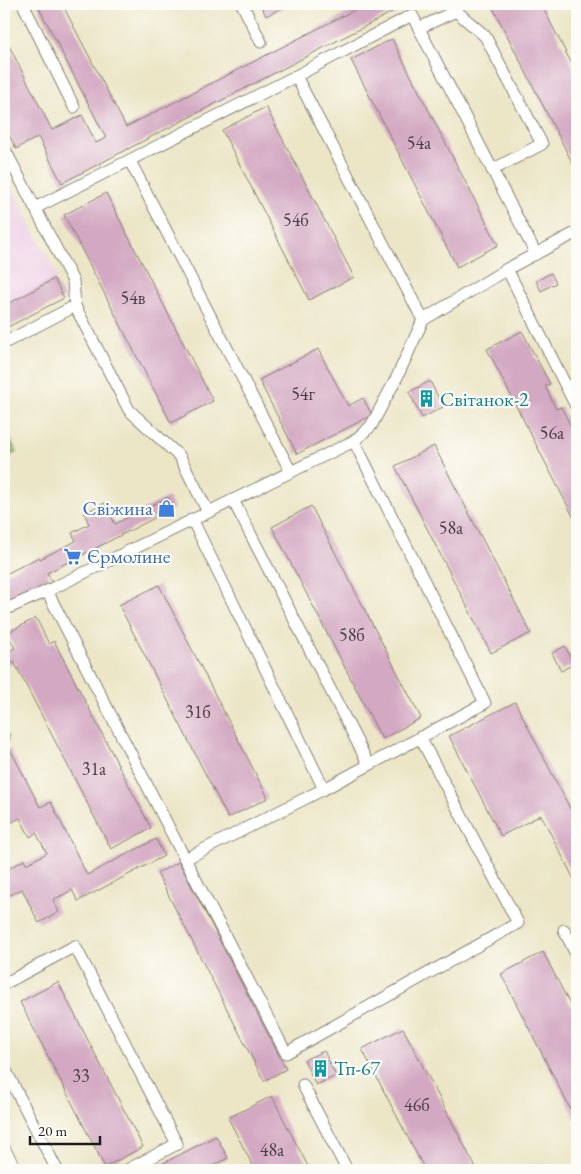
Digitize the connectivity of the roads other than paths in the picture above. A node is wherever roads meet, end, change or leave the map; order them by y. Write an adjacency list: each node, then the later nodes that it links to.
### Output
1 (22, 4): 6 (lane)
2 (242, 4): 4 (lane)
3 (419, 28): 5 (lane); 9 (lane); 9 (lane)
4 (261, 42)
5 (296, 76): 8 (lane); 15 (lane)
6 (74, 107)
7 (4, 148): 10 (lane)
8 (130, 161): 10 (lane); 19 (lane)
9 (492, 170): 12 (lane)
10 (35, 208): 14 (lane)
11 (577, 232): 12 (lane)
12 (536, 254): 13 (lane)
13 (507, 269): 15 (lane); 17 (lane)
14 (75, 306): 16 (lane); 21 (lane)
15 (423, 320): 18 (lane)
16 (4, 343)
17 (577, 408)
18 (354, 441): 19 (lane); 25 (lane)
19 (291, 472): 20 (lane)
20 (232, 500): 21 (lane); 26 (lane)
21 (208, 512): 22 (lane)
22 (192, 519): 23 (lane); 27 (lane)
23 (47, 591): 24 (lane); 28 (lane)
24 (4, 610)
25 (420, 737): 26 (lane); 28 (lane)
26 (370, 765): 27 (lane)
27 (324, 789): 28 (lane)
28 (185, 859)
29 (564, 930): 30 (lane)
30 (577, 956)
31 (4, 984): 37 (lane)
32 (4, 1067): 36 (lane)
33 (303, 1085): 38 (lane)
34 (4, 1148): 35 (lane)
35 (16, 1170)
36 (57, 1170)
37 (127, 1170)
38 (347, 1170)

